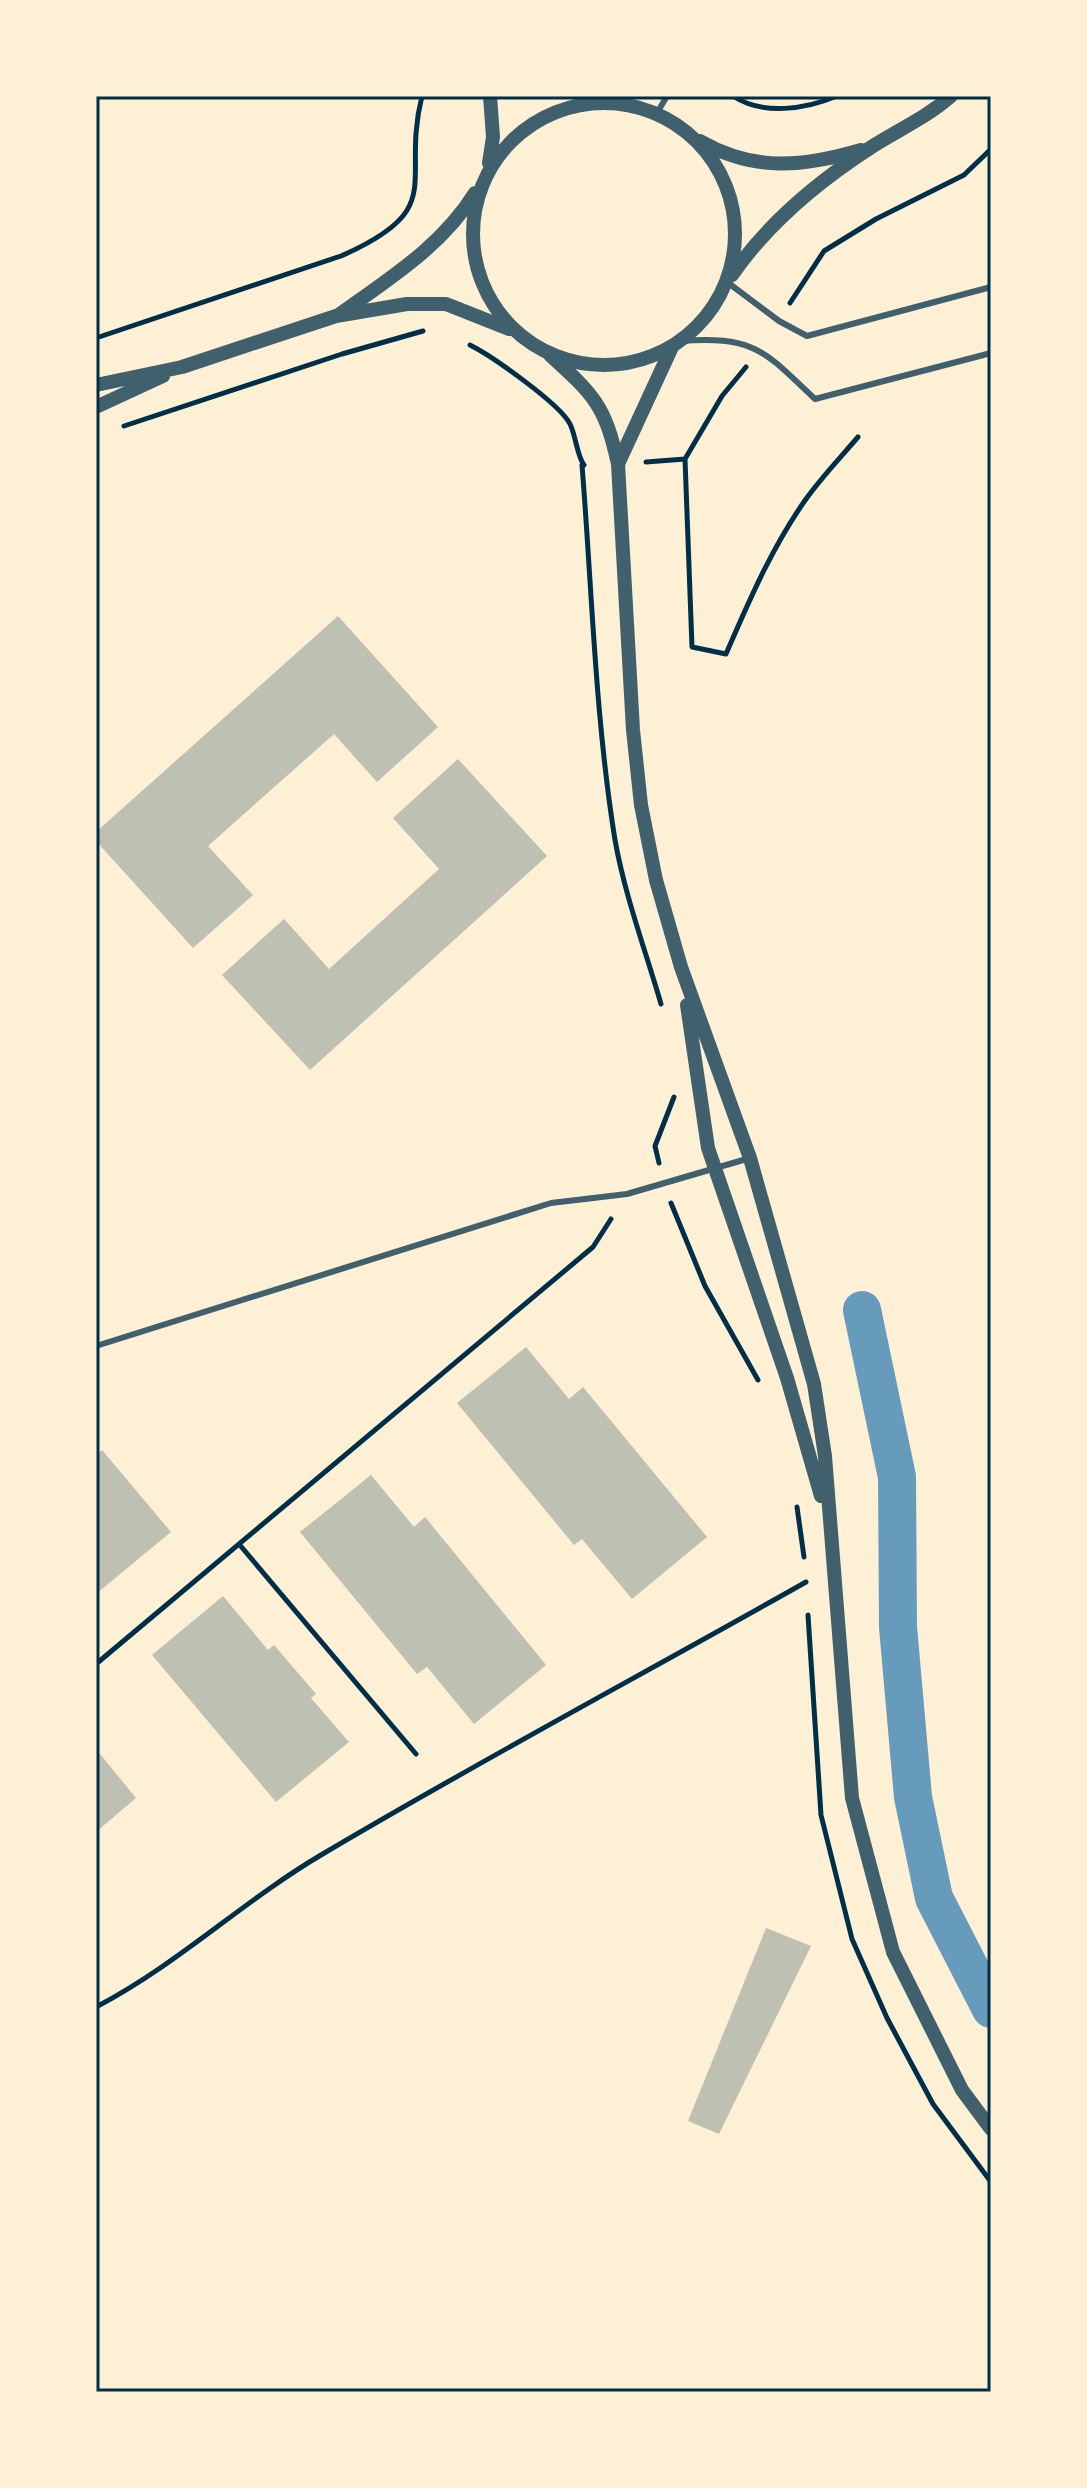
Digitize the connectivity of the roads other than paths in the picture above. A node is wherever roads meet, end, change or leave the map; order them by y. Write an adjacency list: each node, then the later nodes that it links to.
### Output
1 (490, 96): 9 (street)
2 (576, 96): 5 (street)
3 (667, 96): 6 (lane)
4 (951, 96): 8 (street)
5 (604, 102): 6 (street); 9 (street)
6 (657, 113): 7 (street)
7 (692, 136): 8 (street); 10 (street)
8 (872, 146): 10 (street)
9 (484, 179): 12 (street); 13 (street)
10 (727, 282): 11 (lane); 14 (street)
11 (991, 287)
12 (336, 316): 13 (street); 17 (street)
13 (516, 333): 16 (street)
14 (676, 344): 15 (lane); 16 (street); 20 (street)
15 (991, 353)
16 (550, 355): 20 (street)
17 (182, 367): 18 (street); 19 (street)
18 (96, 385)
19 (96, 407)
20 (618, 464): 21 (street)
21 (681, 967): 22 (street); 23 (street)
22 (750, 1158): 23 (lane); 25 (street)
23 (715, 1171): 24 (lane); 25 (street)
24 (96, 1346)
25 (829, 1528): 26 (street)
26 (991, 2129)

